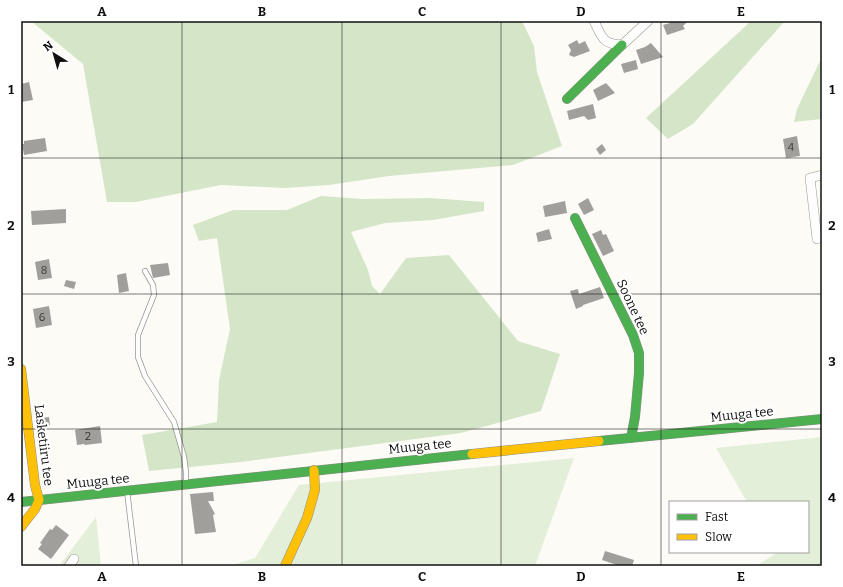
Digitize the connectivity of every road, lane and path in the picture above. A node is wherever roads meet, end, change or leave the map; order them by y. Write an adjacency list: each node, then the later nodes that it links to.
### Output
1 (594, 21): 3 (street)
2 (648, 21): 3 (street)
3 (622, 45): 4 (street)
4 (567, 99)
5 (822, 175): 7 (street)
6 (574, 218): 11 (street, Soone tee)
7 (817, 239)
8 (145, 271): 13 (lane)
9 (21, 369): 15 (street, Lasketiiru tee)
10 (822, 419): 11 (street, Muuga tee)
11 (631, 438): 12 (street, Muuga tee)
12 (314, 470): 13 (street, Muuga tee); 19 (street)
13 (186, 484): 14 (street, Muuga tee)
14 (126, 491): 15 (street, Muuga tee); 18 (lane)
15 (39, 500): 16 (street, Muuga tee); 17 (street)
16 (21, 502)
17 (21, 527)
18 (136, 566)
19 (285, 566)

